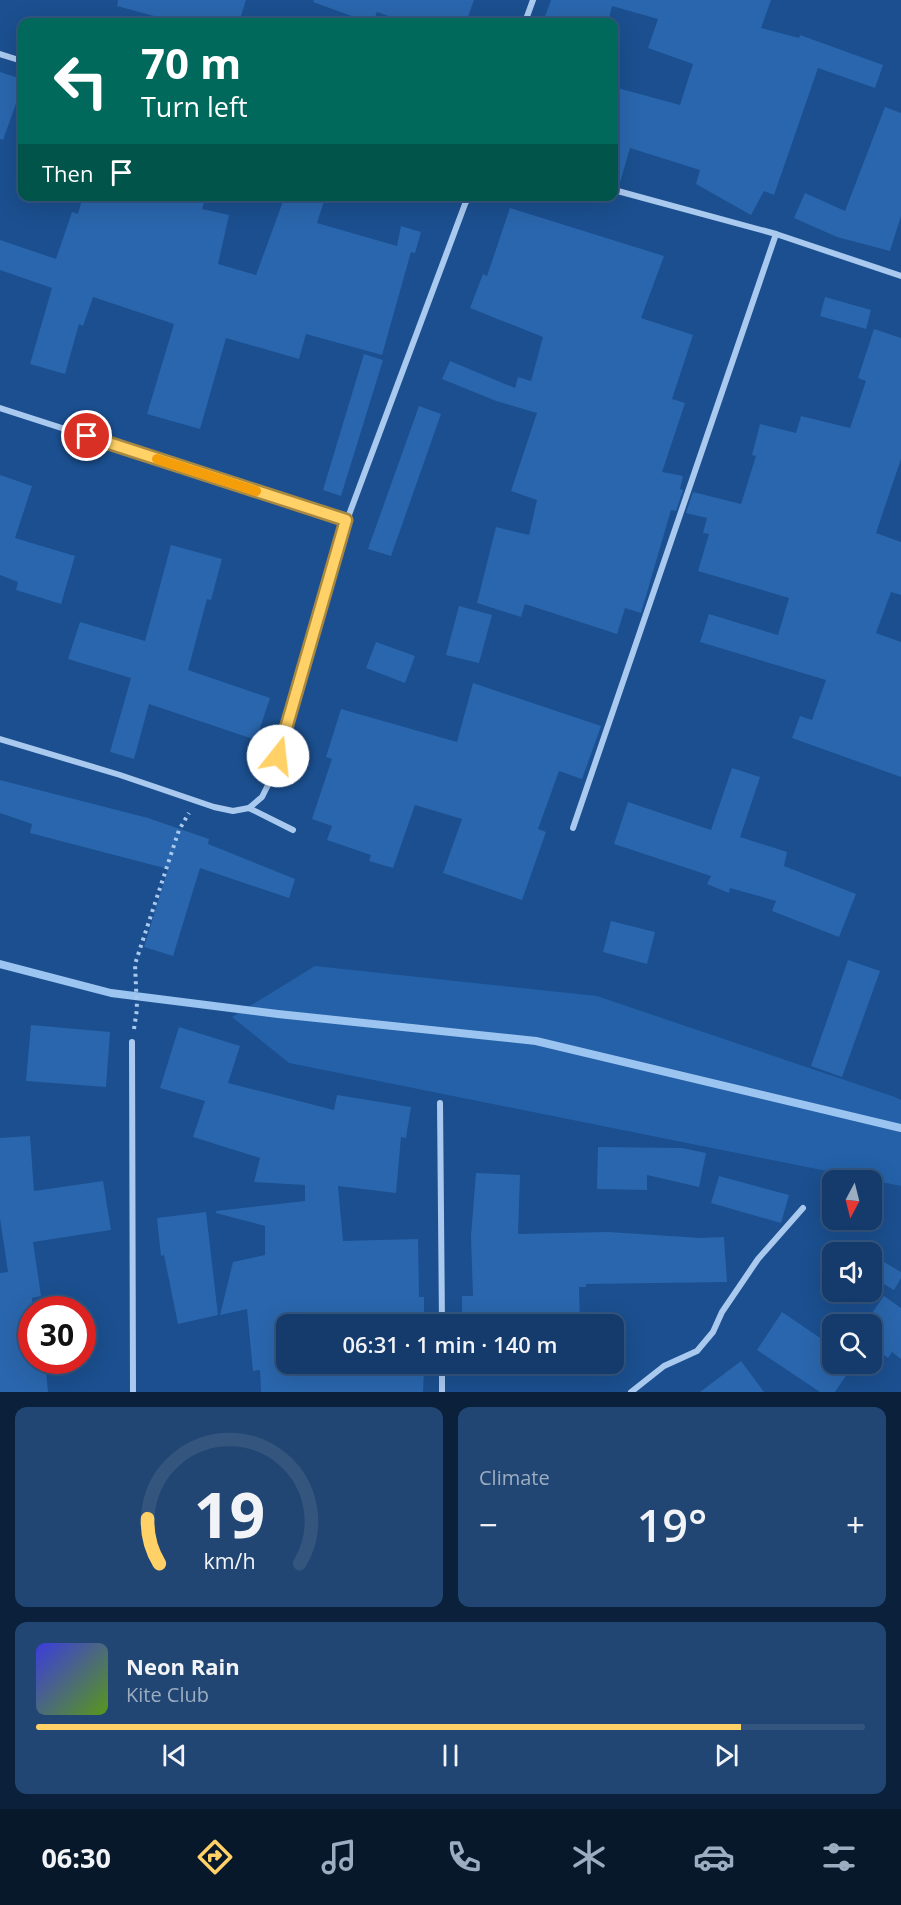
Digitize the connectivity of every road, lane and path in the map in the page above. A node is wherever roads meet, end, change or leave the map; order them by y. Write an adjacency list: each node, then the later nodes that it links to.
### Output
1 (532, 0): 2 (street)
2 (526, 18)
3 (0, 54): 4 (street)
4 (18, 60)
5 (618, 191): 7 (street)
6 (467, 201): 10 (street)
7 (776, 234): 8 (street); 14 (street)
8 (901, 276)
9 (0, 408): 10 (street)
10 (346, 520): 13 (street)
11 (0, 739): 12 (street)
12 (196, 800): 13 (street); 16 (path)
13 (249, 808): 15 (street)
14 (573, 828)
15 (292, 830)
16 (137, 1009)
17 (132, 1042): 22 (street)
18 (440, 1103): 20 (street)
19 (803, 1208): 24 (street)
20 (442, 1314)
21 (442, 1374): 23 (street)
22 (133, 1392)
23 (442, 1392)
24 (632, 1392)

